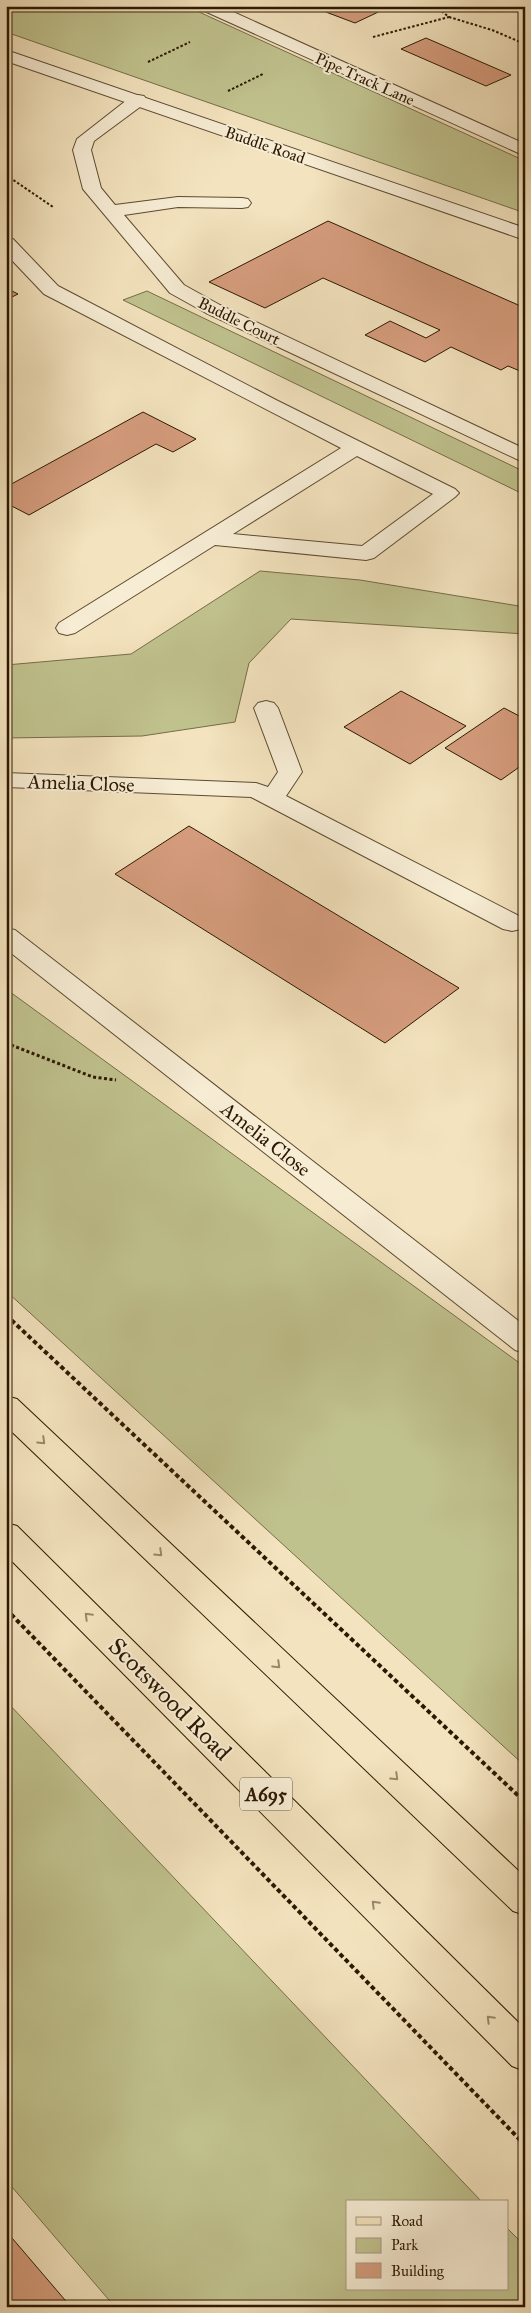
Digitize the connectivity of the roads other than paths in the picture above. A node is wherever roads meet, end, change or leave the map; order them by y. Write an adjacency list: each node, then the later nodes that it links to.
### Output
1 (206, 6): 4 (street, Pipe Track Lane)
2 (6, 55): 3 (street, Buddle Road)
3 (138, 100): 6 (street, Buddle Court); 7 (street, Buddle Road)
4 (525, 151)
5 (242, 203): 6 (street)
6 (111, 211): 10 (street, Buddle Court)
7 (525, 234)
8 (6, 243): 9 (street)
9 (356, 448): 11 (street); 11 (street)
10 (525, 457)
11 (211, 538): 12 (street)
12 (67, 628)
13 (266, 708): 15 (street)
14 (6, 780): 15 (street, Amelia Close)
15 (272, 799): 16 (street, Amelia Close)
16 (512, 923)
17 (6, 936): 18 (street, Amelia Close)
18 (525, 1342)
19 (6, 1407): 21 (main road, one-way to 21)
20 (6, 1535): 22 (main road, Scotswood Road / A695, one-way to 20)
21 (525, 1900)
22 (525, 2054)

